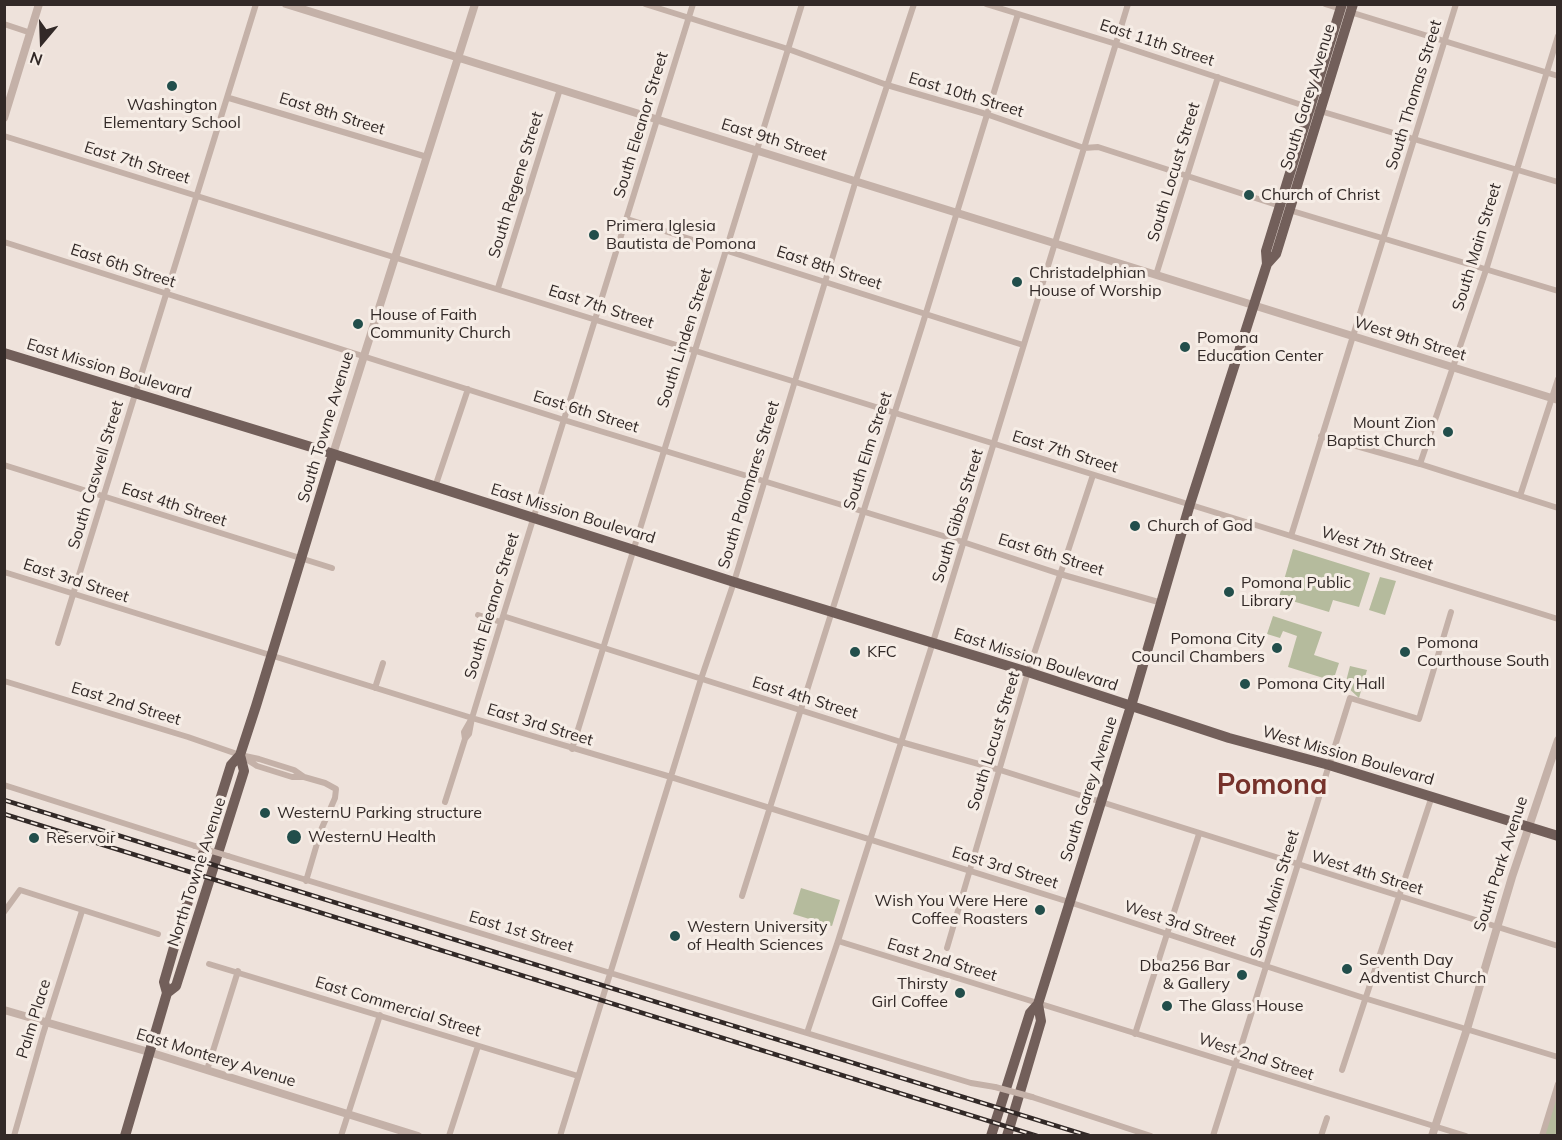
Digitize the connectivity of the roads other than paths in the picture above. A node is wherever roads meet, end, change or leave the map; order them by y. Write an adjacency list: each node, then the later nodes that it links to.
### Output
1 (39, 4): 17 (street)
2 (256, 4): 28 (street, South Caswell Street)
3 (286, 4): 22 (street, East 9th Street)
4 (475, 4): 22 (street, South Towne Avenue)
5 (645, 4): 15 (street, East 10th Street)
6 (693, 4): 15 (street, South Eleanor Street)
7 (802, 4): 21 (street, South Linden Street)
8 (914, 4): 26 (street, South Palomares Street)
9 (986, 4): 14 (street, East 11th Street)
10 (1128, 4): 20 (street, South Gibbs Street)
11 (1325, 4): 13 (street)
12 (1456, 4): 19 (street, South Thomas Street)
13 (1346, 8): 19 (street); 29 (main road, South Garey Avenue)
14 (1018, 14): 20 (street, East 11th Street); 30 (street, South Elm Street)
15 (688, 19): 21 (street, East 10th Street); 32 (street, South Eleanor Street)
16 (4, 24): 17 (street)
17 (31, 33): 31 (street)
18 (1557, 36): 23 (street, South Main Street)
19 (1445, 40): 23 (street); 34 (street, South Thomas Street)
20 (1116, 44): 25 (street, East 11th Street); 35 (street, South Gibbs Street)
21 (788, 49): 26 (street, East 10th Street); 36 (street, South Linden Street)
22 (458, 57): 27 (street, East 9th Street); 37 (street, South Towne Avenue)
23 (1546, 72): 24 (street); 38 (street, South Main Street)
24 (1557, 76)
25 (1218, 77): 29 (street, East 11th Street); 39 (street, South Locust Street)
26 (887, 85): 30 (street, East 10th Street); 40 (street, South Palomares Street)
27 (560, 90): 32 (street, East 9th Street); 54 (street, South Regene Street)
28 (229, 98): 37 (street, East 8th Street); 42 (street, South Caswell Street)
29 (1315, 109): 34 (street, East 11th Street); 43 (main road, South Garey Avenue)
30 (986, 114): 35 (street, East 10th Street); 44 (street, South Elm Street)
31 (4, 118)
32 (656, 119): 36 (street, East 9th Street); 45 (street, South Eleanor Street)
33 (4, 135): 42 (street, East 7th Street)
34 (1414, 138): 38 (street, East 11th Street); 46 (street, South Thomas Street)
35 (1084, 148): 39 (street, East 10th Street); 48 (street, South Gibbs Street)
36 (756, 152): 40 (street, East 9th Street); 49 (street, South Linden Street)
37 (427, 157): 50 (street, South Towne Avenue)
38 (1516, 168): 41 (street, East 11th Street); 51 (street, South Main Street)
39 (1187, 176): 43 (street, East 10th Street); 52 (street, South Locust Street)
40 (856, 180): 44 (street, East 9th Street); 53 (street, South Palomares Street)
41 (1557, 182)
42 (197, 195): 50 (street, East 7th Street); 56 (street, South Caswell Street)
43 (1284, 208): 46 (street, East 10th Street); 57 (main road, South Garey Avenue)
44 (955, 213): 48 (street, East 9th Street); 58 (street, South Elm Street)
45 (627, 219): 49 (street, East 8th Street); 59 (street, South Eleanor Street)
46 (1384, 238): 51 (street, East 10th Street); 60 (street, South Thomas Street)
47 (4, 242): 56 (street, East 6th Street)
48 (1056, 244): 52 (street, East 9th Street); 61 (street, South Gibbs Street)
49 (727, 250): 53 (street, East 8th Street); 62 (street, South Linden Street)
50 (396, 258): 54 (street, East 7th Street); 64 (street, South Towne Avenue)
51 (1486, 270): 55 (street, East 10th Street); 65 (street, South Main Street)
52 (1156, 275): 57 (street, East 9th Street)
53 (825, 280): 58 (street, East 8th Street); 67 (street, South Palomares Street)
54 (498, 288): 59 (street, East 7th Street)
55 (1557, 291)
56 (166, 294): 64 (street, East 6th Street); 69 (street, South Caswell Street)
57 (1253, 307): 60 (street, West 9th Street); 84 (main road, South Garey Avenue)
58 (926, 314): 61 (street, East 8th Street); 71 (street, South Elm Street)
59 (595, 319): 62 (street, East 7th Street); 72 (street, South Eleanor Street)
60 (1353, 337): 65 (street, West 9th Street); 73 (street, South Thomas Street)
61 (1023, 345): 74 (street, South Gibbs Street)
62 (695, 351): 67 (street, East 7th Street); 75 (street, South Linden Street)
63 (4, 353): 69 (main road, East Mission Boulevard)
64 (363, 356): 68 (street, East 6th Street); 76 (street, South Towne Avenue)
65 (1452, 367): 70 (street, West 9th Street); 77 (street, South Main Street)
66 (1557, 379): 70 (street)
67 (794, 382): 71 (street, East 7th Street); 80 (street, South Palomares Street)
68 (468, 389): 72 (street, East 6th Street); 81 (street)
69 (135, 392): 76 (main road, East Mission Boulevard); 83 (street, South Caswell Street)
70 (1554, 399): 82 (street)
71 (895, 412): 74 (street, East 7th Street); 86 (street, South Elm Street)
72 (564, 420): 75 (street, East 6th Street); 87 (street, South Eleanor Street)
73 (1322, 436): 77 (street); 88 (street, South Thomas Street)
74 (994, 444): 79 (street, East 7th Street); 89 (street, South Gibbs Street)
75 (663, 450): 80 (street, East 6th Street); 90 (street, South Linden Street)
76 (333, 454): 81 (main road, East Mission Boulevard); 91 (main road, South Towne Avenue)
77 (1420, 464): 82 (street)
78 (4, 465): 83 (street, East 4th Street)
79 (1093, 475): 84 (street, East 7th Street); 94 (street, South Locust Street)
80 (765, 481): 86 (street, East 6th Street); 95 (street, South Palomares Street)
81 (435, 487): 87 (main road, East Mission Boulevard)
82 (1520, 496): 85 (street)
83 (105, 497): 91 (street, East 4th Street); 96 (street, South Caswell Street)
84 (1190, 504): 88 (street, West 7th Street); 97 (main road, South Garey Avenue)
85 (1557, 508)
86 (863, 511): 89 (street, East 6th Street); 98 (street, South Elm Street)
87 (534, 518): 90 (main road, East Mission Boulevard); 101 (street, South Eleanor Street)
88 (1291, 536): 102 (street, West 7th Street)
89 (963, 542): 94 (street, East 6th Street); 103 (street, South Gibbs Street)
90 (632, 548): 95 (main road, East Mission Boulevard); 105 (street, South Linden Street)
91 (301, 559): 92 (street, East 4th Street); 106 (main road, South Towne Avenue)
92 (332, 568)
93 (4, 572): 96 (street, East 3rd Street)
94 (1060, 574): 97 (street, East 6th Street); 108 (street, South Locust Street)
95 (734, 582): 98 (main road, East Mission Boulevard); 109 (street, South Palomares Street)
96 (74, 594): 104 (street, South Caswell Street); 106 (street, East 3rd Street)
97 (1162, 603): 112 (main road, South Garey Avenue)
98 (832, 612): 103 (main road, East Mission Boulevard); 113 (street, South Elm Street)
99 (1451, 612): 119 (street, South Main Street)
100 (478, 615): 101 (street, East 4th Street)
101 (502, 619): 105 (street, East 4th Street); 114 (street, South Eleanor Street)
102 (1557, 619)
103 (933, 642): 108 (main road, East Mission Boulevard); 116 (street, South Gibbs Street)
104 (58, 643)
105 (603, 647): 109 (street, East 4th Street); 117 (street, South Linden Street)
106 (271, 656): 111 (street, East 3rd Street); 118 (main road, South Towne Avenue)
107 (383, 663): 111 (street)
108 (1028, 672): 112 (main road, East Mission Boulevard); 120 (street, South Locust Street)
109 (701, 679): 113 (street, East 4th Street); 121 (street, South Palomares Street)
110 (4, 681): 118 (street, East 2nd Street)
111 (375, 688): 114 (street, East 3rd Street)
112 (1131, 706): 119 (main road, West Mission Boulevard); 125 (main road, South Garey Avenue)
113 (801, 710): 116 (street, East 4th Street); 126 (street, South Elm Street)
114 (472, 718): 117 (street, East 3rd Street); 124 (street, South Eleanor Street)
115 (1557, 740): 127 (street, South Park Avenue)
116 (902, 742): 120 (street, East 4th Street); 130 (street, South Gibbs Street)
117 (572, 749): 121 (street, East 3rd Street)
118 (240, 755): 133 (street, East 2nd Street); 149 (main road, North Towne Avenue); 149 (main road, North Towne Avenue)
119 (1329, 765): 123 (main road, West Mission Boulevard); 131 (street, South Main Street)
120 (1000, 770): 125 (street, East 4th Street); 132 (street, South Locust Street)
121 (671, 777): 126 (street, East 3rd Street); 148 (street, South Palomares Street)
122 (4, 785): 133 (street, East 1st Street, bridge)
123 (1431, 796): 127 (main road, West Mission Boulevard); 135 (street)
124 (445, 802)
125 (1100, 803): 128 (street, West 4th Street); 136 (main road, South Garey Avenue)
126 (769, 808): 130 (street, East 3rd Street); 134 (street, South Elm Street)
127 (1528, 826): 129 (main road, West Mission Boulevard); 139 (street, South Park Avenue)
128 (1199, 834): 131 (street, West 4th Street); 141 (street)
129 (1557, 836)
130 (870, 841): 132 (street, East 3rd Street); 142 (street, South Gibbs Street)
131 (1298, 865): 135 (street, West 4th Street); 146 (street, South Main Street)
132 (968, 872): 136 (street, East 3rd Street); 144 (street, South Locust Street)
133 (306, 881): 148 (street, East 1st Street)
134 (742, 896)
135 (1398, 896): 139 (street, West 4th Street); 150 (street)
136 (1069, 902): 141 (street, West 3rd Street); 151 (main road, South Garey Avenue)
137 (82, 911): 138 (street); 140 (street); 154 (street, Palm Place)
138 (4, 912)
139 (1496, 927): 143 (street, West 4th Street); 155 (street, South Park Avenue)
140 (158, 934)
141 (1168, 935): 146 (street, West 3rd Street); 157 (street)
142 (838, 941): 151 (street, East 2nd Street); 156 (street, South Gibbs Street)
143 (1557, 946)
144 (947, 948)
145 (210, 964): 147 (street, East Commercial Street)
146 (1267, 966): 150 (street, West 3rd Street); 161 (street, South Main Street)
147 (238, 971): 153 (street, East Commercial Street); 162 (street)
148 (610, 973): 156 (street, East 1st Street); 164 (street, South Palomares Street)
149 (167, 993): 159 (main road, North Towne Avenue)
150 (1364, 998): 155 (street, West 3rd Street); 163 (street)
151 (1038, 1004): 157 (street, West 2nd Street); 175 (main road); 176 (main road, South Garey Avenue)
152 (4, 1010): 154 (street, East Monterey Avenue)
153 (380, 1015): 158 (street, East Commercial Street); 166 (street)
154 (46, 1023): 159 (street, East Monterey Avenue); 169 (street, Palm Place)
155 (1467, 1029): 160 (street, West 3rd Street); 168 (street, South Park Avenue)
156 (807, 1033): 177 (street, East 1st Street, bridge)
157 (1135, 1034): 161 (street, West 2nd Street)
158 (478, 1046): 164 (street, East Commercial Street); 173 (street)
159 (149, 1052): 162 (street, East Monterey Avenue); 170 (main road, North Towne Avenue)
160 (1557, 1057)
161 (1236, 1064): 168 (street, West 2nd Street); 178 (street, South Main Street)
162 (207, 1070): 166 (street, East Monterey Avenue)
163 (1342, 1070)
164 (578, 1076): 174 (street, South Palomares Street)
165 (1557, 1084): 182 (street)
166 (348, 1115): 171 (street); 172 (street, East Monterey Avenue)
167 (1327, 1118): 179 (street)
168 (1435, 1126): 180 (street, South Park Avenue); 181 (street, West 2nd Street)
169 (14, 1136)
170 (125, 1136)
171 (341, 1136)
172 (418, 1136)
173 (449, 1136)
174 (560, 1136)
175 (991, 1136)
176 (1007, 1136)
177 (1151, 1136)
178 (1213, 1136)
179 (1321, 1136)
180 (1432, 1136)
181 (1466, 1136)
182 (1542, 1136)

